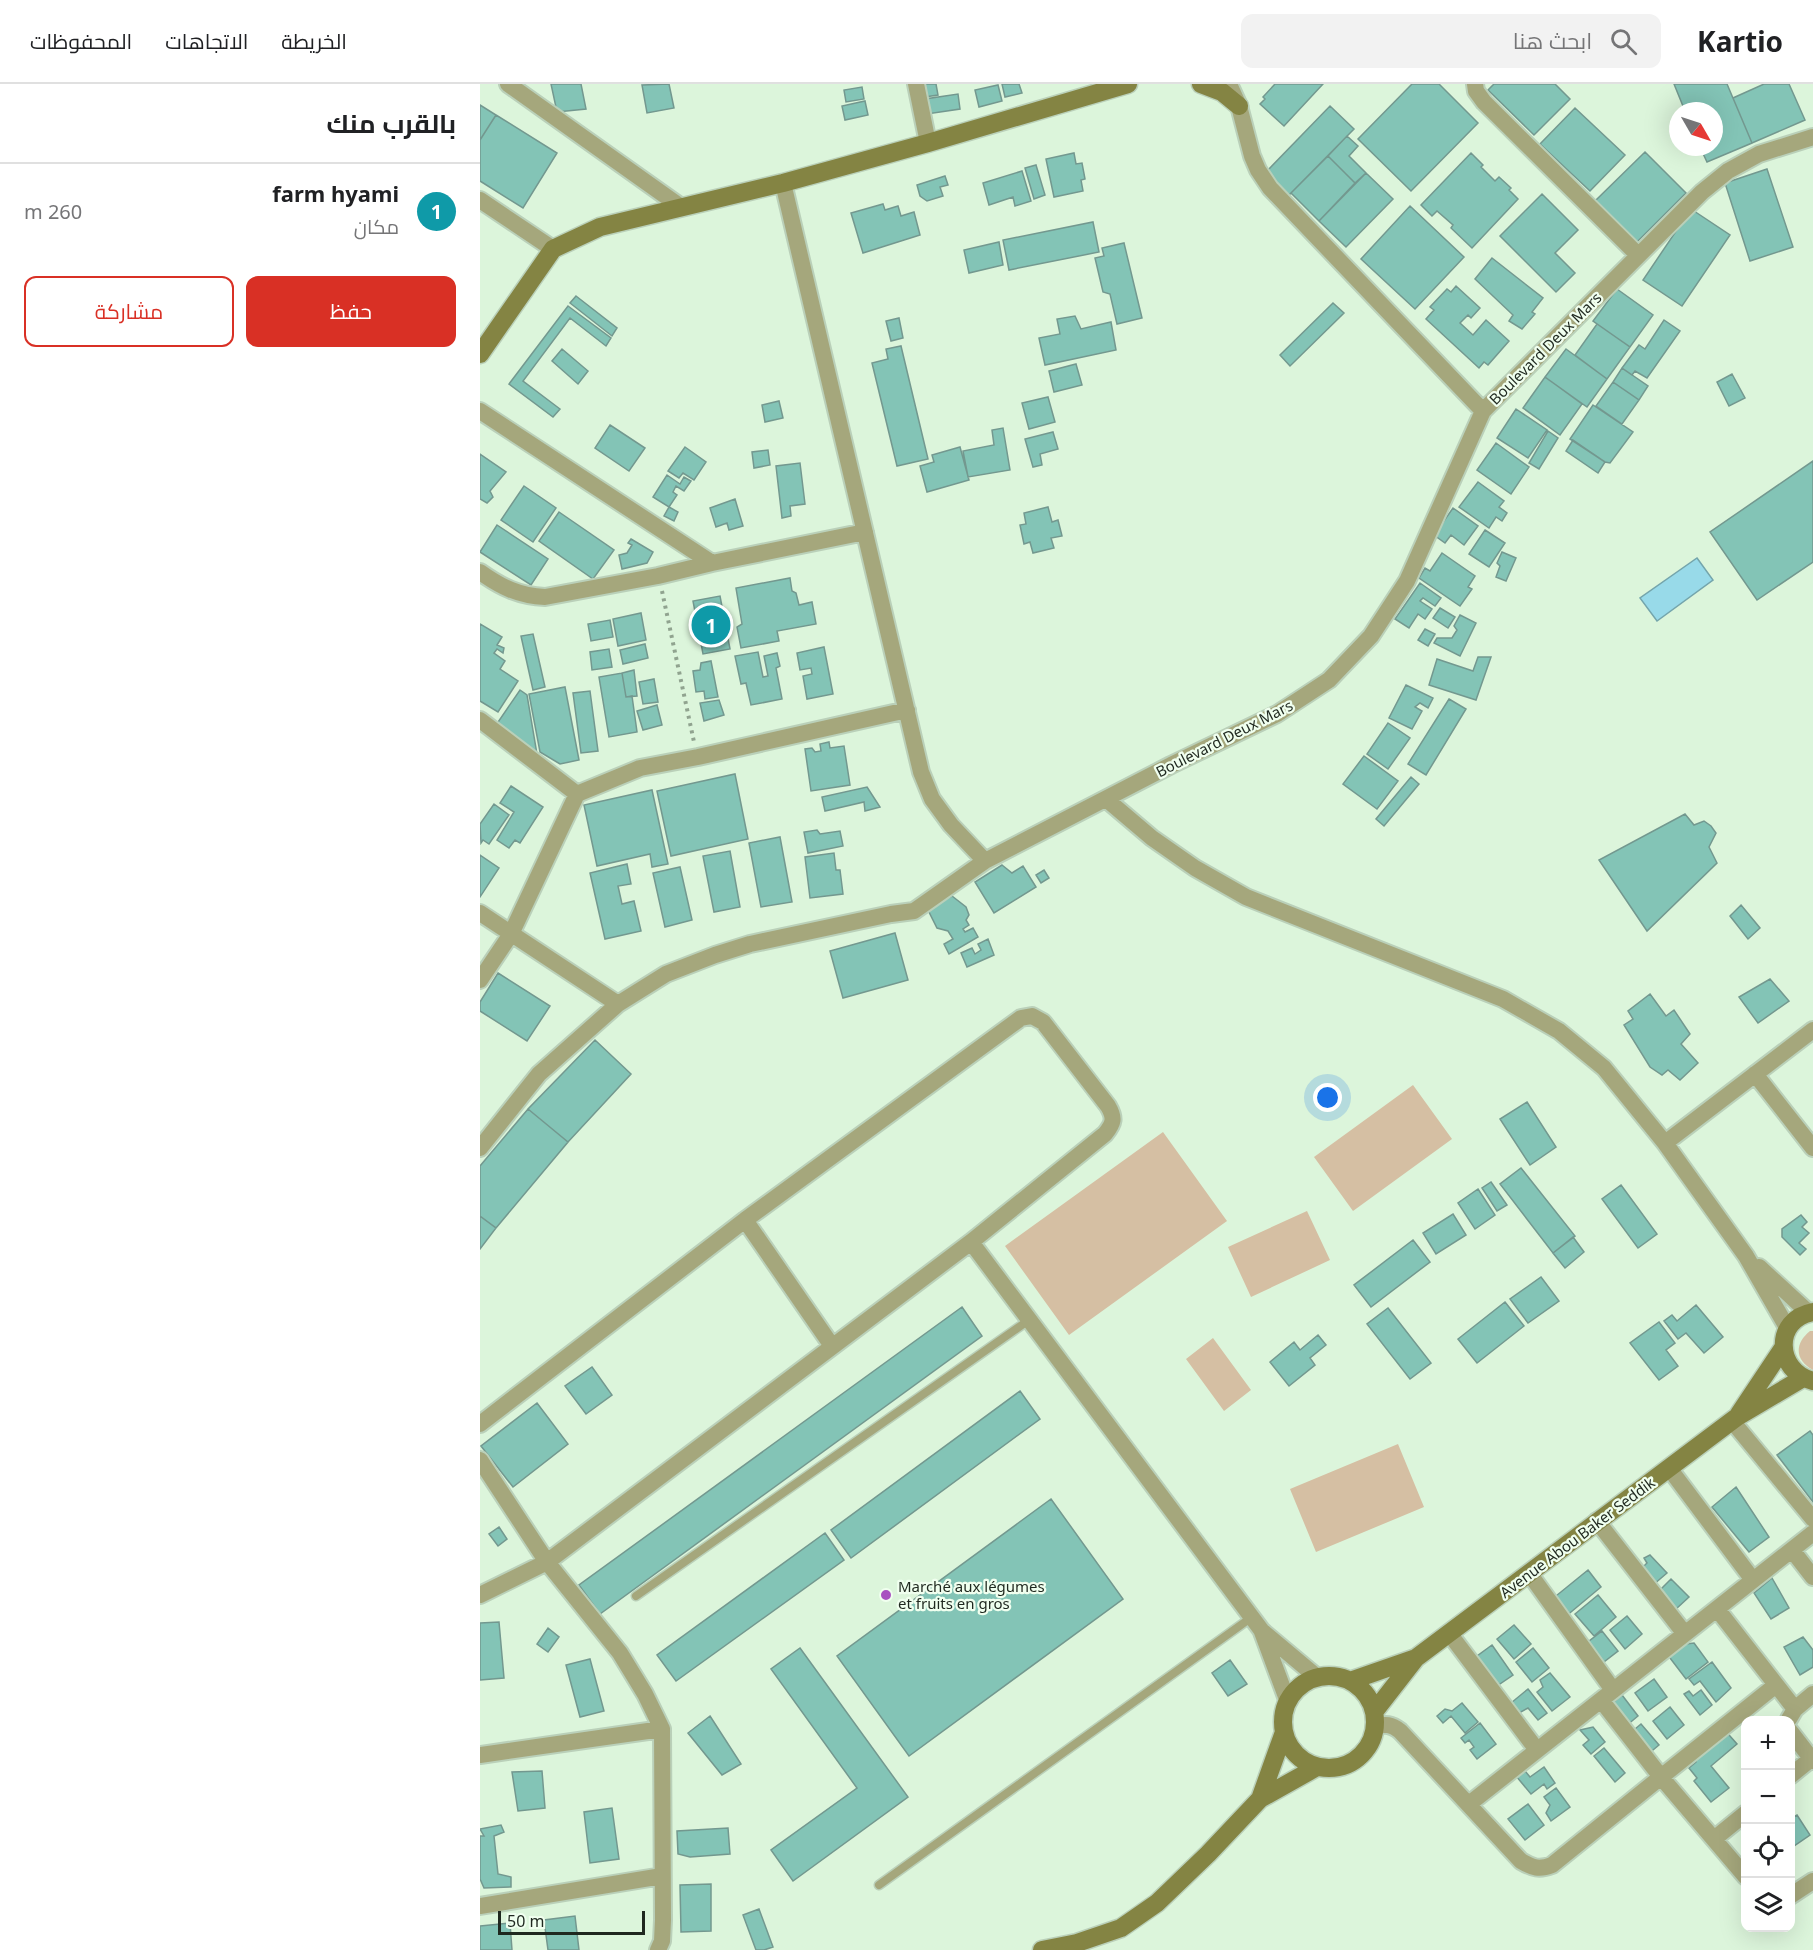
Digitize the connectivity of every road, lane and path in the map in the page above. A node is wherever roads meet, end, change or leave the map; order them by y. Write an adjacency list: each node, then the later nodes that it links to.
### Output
1 (508, 84): 13 (street)
2 (916, 84): 10 (street)
3 (1128, 84): 10 (main road)
4 (1201, 84): 8 (main road)
5 (1229, 84): 8 (street)
6 (1237, 84): 8 (street)
7 (1475, 84): 15 (street)
8 (1239, 106): 18 (street)
9 (1813, 136): 15 (street, Boulevard Deux Mars)
10 (928, 143): 11 (main road)
11 (783, 183): 13 (main road); 19 (street)
12 (480, 200): 14 (street)
13 (681, 207): 14 (main road)
14 (553, 249): 16 (main road)
15 (1637, 254): 18 (street, Boulevard Deux Mars)
16 (483, 344)
17 (480, 411): 20 (street)
18 (1483, 411): 27 (street, Boulevard Deux Mars)
19 (865, 532): 20 (street); 23 (street)
20 (712, 563): 22 (street)
21 (481, 575): 22 (street)
22 (658, 576): 25 (path)
23 (907, 710): 25 (street); 28 (street)
24 (480, 720): 26 (street)
25 (698, 757): 26 (street)
26 (577, 794): 30 (street)
27 (1106, 799): 28 (street, Boulevard Deux Mars); 35 (street)
28 (986, 861): 32 (street, Boulevard Deux Mars)
29 (480, 913): 30 (street)
30 (511, 934): 31 (street); 32 (street)
31 (480, 980)
32 (618, 1004): 36 (street, Boulevard Deux Mars)
33 (1813, 1030): 34 (street)
34 (1755, 1074): 35 (street); 37 (street)
35 (1665, 1143): 40 (street)
36 (480, 1148)
37 (1813, 1148)
38 (745, 1220): 39 (street); 44 (street); 48 (street)
39 (971, 1242): 42 (street); 44 (street)
40 (1746, 1256): 41 (street); 43 (street)
41 (1811, 1313): 43 (main road)
42 (1029, 1320): 60 (lane); 62 (street)
43 (1788, 1329): 45 (main road, Avenue Abou Baker Seddik)
44 (832, 1346): 55 (street)
45 (1783, 1348): 46 (main road); 47 (main road, Avenue Abou Baker Seddik)
46 (1808, 1380): 47 (main road, Avenue Abou Baker Seddik)
47 (1735, 1419): 50 (main road, Avenue Abou Baker Seddik); 51 (street)
48 (480, 1424)
49 (480, 1460): 55 (street)
50 (1670, 1468): 52 (main road, Avenue Abou Baker Seddik); 58 (street)
51 (1813, 1519)
52 (1597, 1521): 56 (main road, Avenue Abou Baker Seddik); 64 (street)
53 (1813, 1533): 54 (street)
54 (1792, 1550): 57 (street); 58 (street)
55 (547, 1562): 59 (street); 74 (street)
56 (1529, 1573): 63 (main road, Avenue Abou Baker Seddik); 70 (street)
57 (1813, 1577)
58 (1753, 1580): 61 (street)
59 (480, 1595)
60 (636, 1596)
61 (1717, 1609): 64 (street); 68 (street)
62 (1257, 1624): 66 (street); 71 (street); 90 (lane)
63 (1449, 1633): 65 (main road, Avenue Abou Baker Seddik); 77 (street)
64 (1685, 1634): 70 (street)
65 (1416, 1658): 67 (main road, Avenue Abou Baker Seddik); 73 (main road, Avenue Abou Baker Seddik)
66 (1318, 1678): 67 (main road); 71 (main road)
67 (1350, 1681): 73 (main road)
68 (1776, 1685): 72 (street); 82 (street)
69 (1813, 1694): 72 (street)
70 (1607, 1695): 77 (street); 82 (street)
71 (1288, 1702): 75 (main road)
72 (1792, 1715)
73 (1374, 1719): 80 (main road); 84 (street)
74 (662, 1729): 78 (street); 88 (street)
75 (1284, 1732): 80 (main road); 83 (main road)
76 (1795, 1737): 79 (street)
77 (1537, 1750): 84 (street)
78 (480, 1755)
79 (1812, 1760): 81 (street)
80 (1317, 1767): 83 (main road)
81 (1795, 1773)
82 (1661, 1777): 84 (street); 86 (street)
83 (1260, 1799): 94 (main road)
84 (1469, 1804)
85 (1741, 1817): 86 (street)
86 (1714, 1839): 87 (street)
87 (1741, 1871)
88 (662, 1876): 92 (street); 93 (street)
89 (1813, 1881): 91 (street)
90 (879, 1885)
91 (1795, 1893)
92 (480, 1906)
93 (658, 1950)
94 (1042, 1950)

